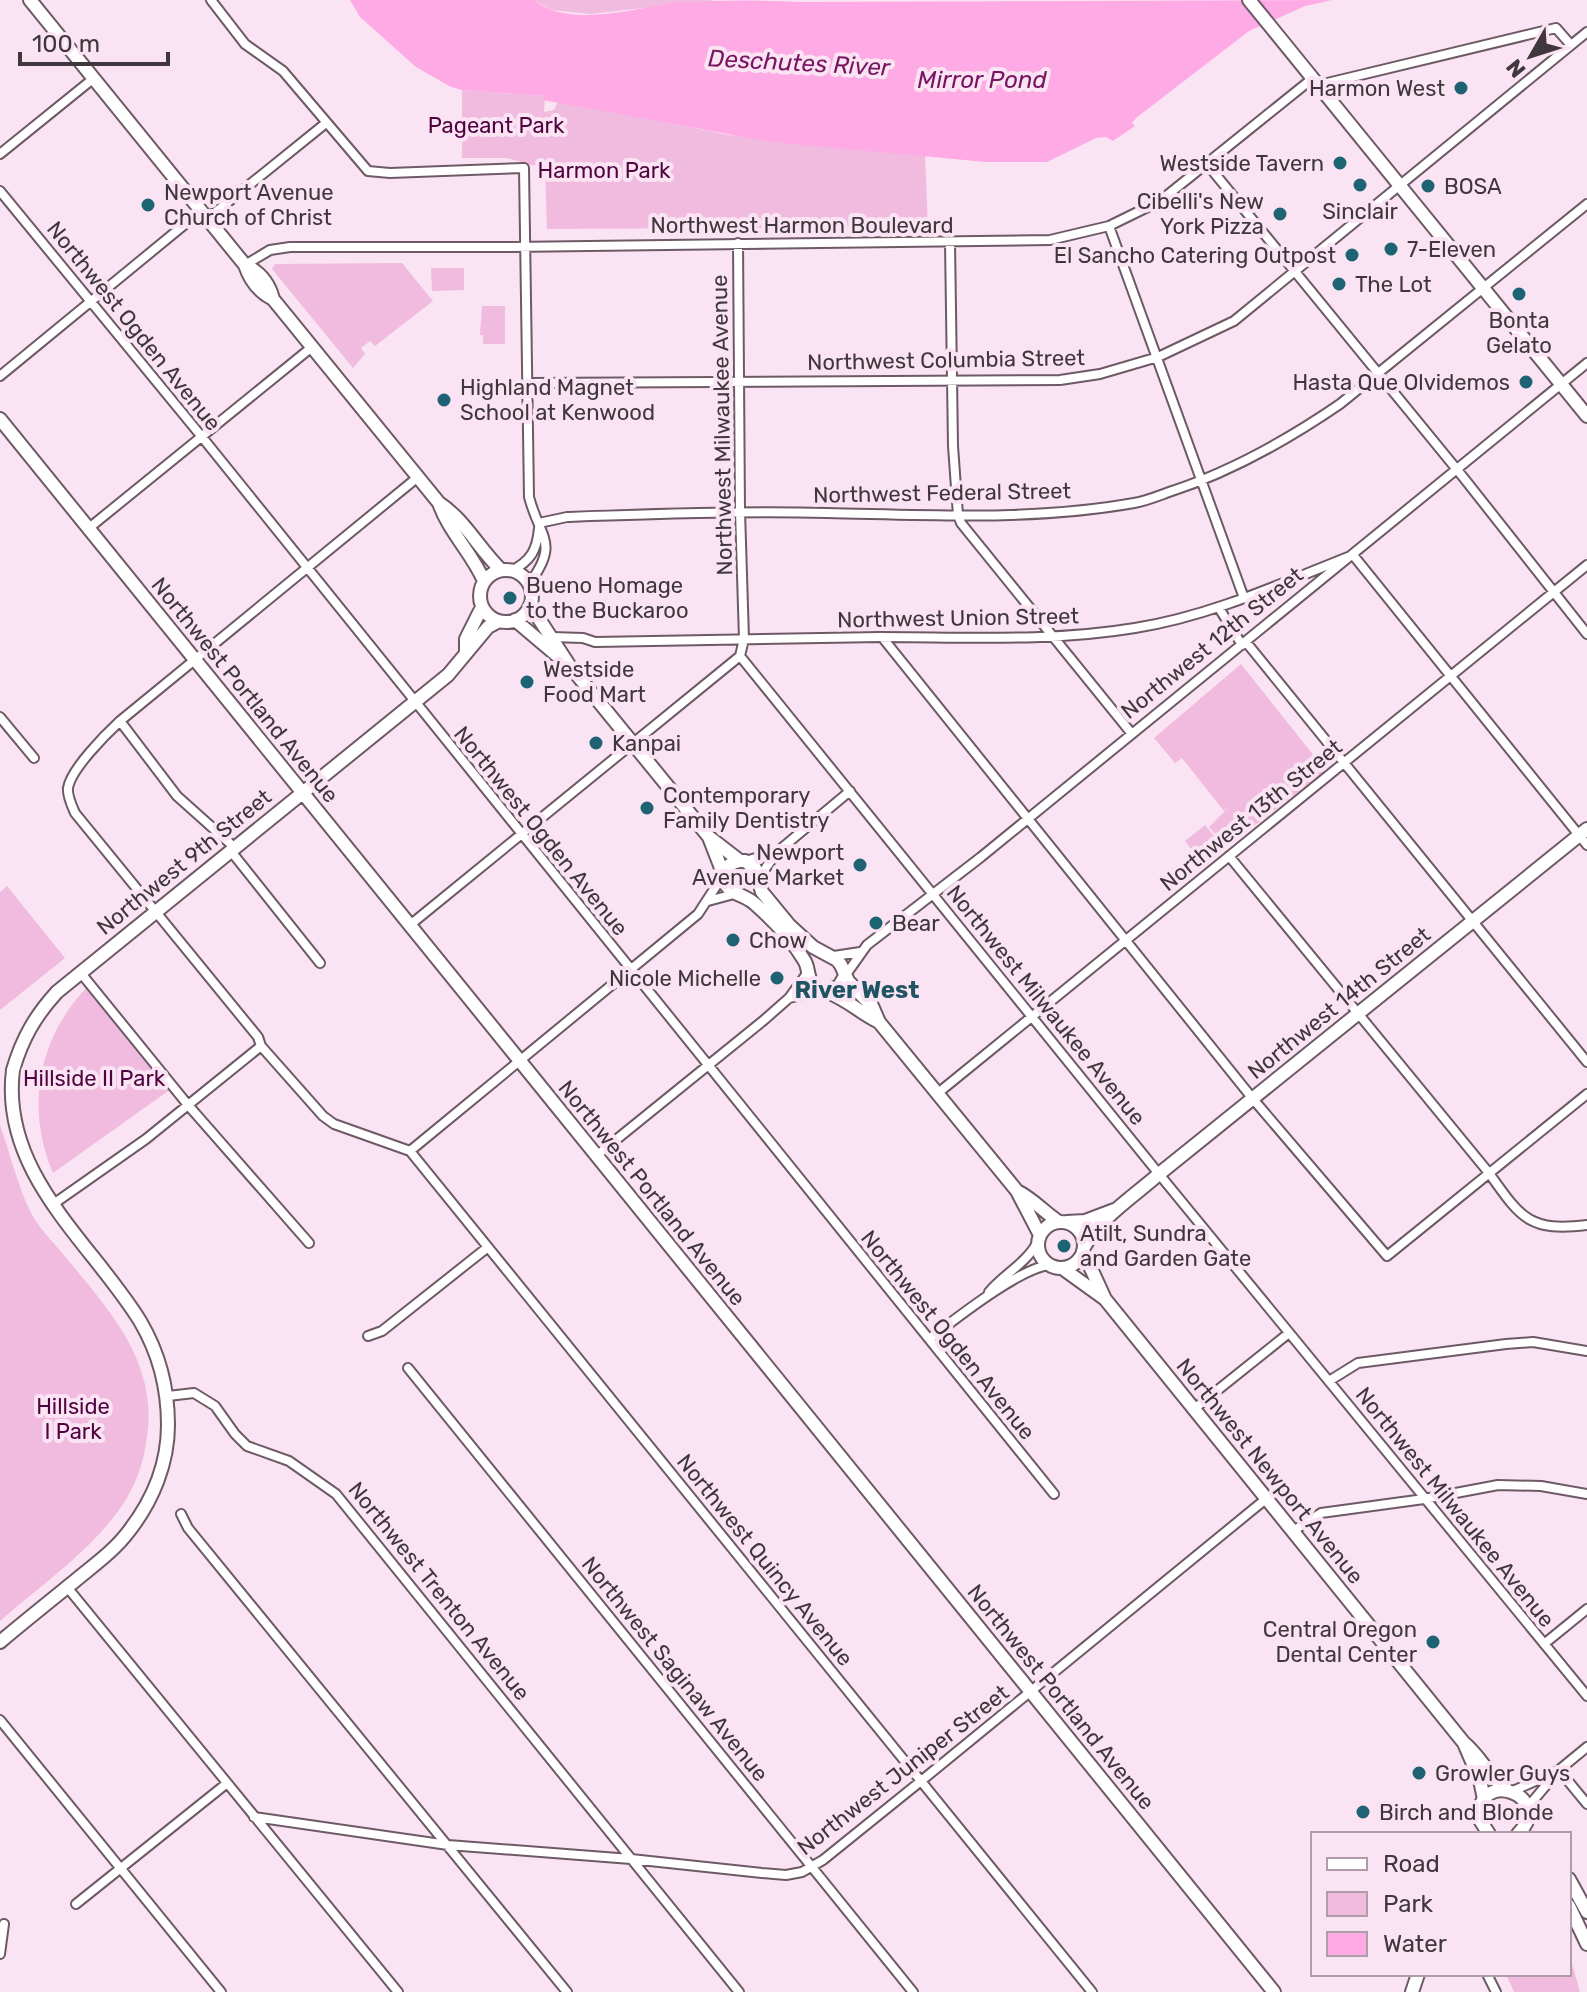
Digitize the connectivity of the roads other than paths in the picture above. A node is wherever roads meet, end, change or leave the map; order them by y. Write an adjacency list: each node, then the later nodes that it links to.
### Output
1 (30, 0): 6 (street)
2 (211, 0): 8 (street)
3 (1249, 0): 7 (street)
4 (1587, 32): 5 (street, Northwest Columbia Street)
5 (1570, 44): 7 (street, Northwest Harmon Boulevard); 11 (street, Northwest Columbia Street)
6 (94, 78): 9 (street); 14 (street)
7 (1316, 82): 10 (street, Northwest Harmon Boulevard); 11 (street)
8 (326, 123): 14 (street); 18 (street)
9 (0, 154)
10 (1207, 164): 15 (street, Northwest Harmon Boulevard); 20 (street)
11 (1401, 185): 20 (street, Northwest Columbia Street); 21 (street)
12 (0, 191): 22 (street, Northwest Ogden Avenue)
13 (1587, 204): 21 (street, Northwest Federal Street)
14 (204, 215): 19 (street); 22 (street)
15 (1109, 226): 16 (street, Northwest Harmon Boulevard); 24 (street)
16 (950, 242): 17 (street, Northwest Harmon Boulevard); 29 (street)
17 (738, 243): 18 (street, Northwest Harmon Boulevard); 28 (street, Northwest Milwaukee Avenue)
18 (527, 246): 19 (street, Northwest Harmon Boulevard); 30 (street)
19 (245, 265): 23 (street)
20 (1293, 271): 24 (street, Northwest Columbia Street); 26 (street)
21 (1483, 287): 26 (street, Northwest Federal Street); 31 (street)
22 (90, 303): 27 (street); 34 (street, Northwest Ogden Avenue)
23 (312, 347): 34 (street); 36 (street)
24 (1158, 357): 29 (street, Northwest Columbia Street); 37 (street)
25 (1587, 363): 31 (street, Northwest 12th Street)
26 (1377, 375): 35 (street); 37 (street, Northwest Federal Street)
27 (0, 376)
28 (739, 381): 29 (street, Northwest Columbia Street); 30 (street, Northwest Columbia Street); 39 (street, Northwest Milwaukee Avenue)
29 (953, 381): 40 (street)
30 (528, 383): 41 (street)
31 (1561, 384): 32 (street); 35 (street, Northwest 12th Street)
32 (1587, 416)
33 (0, 419): 42 (street, Northwest Portland Avenue)
34 (202, 437): 42 (street); 45 (street, Northwest Ogden Avenue)
35 (1455, 469): 43 (street, Northwest 12th Street); 49 (street)
36 (418, 477): 38 (street); 45 (street)
37 (1202, 481): 40 (street, Northwest Federal Street); 50 (street)
38 (439, 503): 46 (street); 47 (street)
39 (740, 511): 40 (street, Northwest Federal Street); 41 (street, Northwest Federal Street); 60 (street, Northwest Milwaukee Avenue)
40 (958, 515): 57 (street)
41 (539, 523): 46 (street); 48 (street)
42 (89, 528): 64 (street, Northwest Portland Avenue)
43 (1353, 555): 50 (street, Northwest Union Street); 61 (street, Northwest 12th Street); 66 (street)
44 (1587, 565): 49 (street, Northwest 13th Street)
45 (306, 568): 64 (street); 67 (street, Northwest Ogden Avenue)
46 (506, 570): 47 (street); 48 (street)
47 (484, 581): 52 (street)
48 (529, 584): 51 (street)
49 (1553, 592): 56 (street); 66 (street, Northwest 13th Street)
50 (1244, 598): 53 (street, Northwest Union Street)
51 (530, 605): 54 (street); 58 (street)
52 (482, 607): 55 (street); 62 (street, Northwest 9th Street)
53 (1219, 608): 57 (street, Northwest Union Street); 61 (street)
54 (515, 620): 55 (street); 65 (street)
55 (499, 621): 62 (street, Northwest 9th Street)
56 (1587, 634)
57 (1050, 636): 59 (street, Northwest Union Street); 70 (street)
58 (552, 637): 60 (street, Northwest Union Street); 65 (street)
59 (882, 637): 60 (street, Northwest Union Street); 76 (street)
60 (744, 639): 63 (street, Northwest Milwaukee Avenue)
61 (1244, 643): 70 (street, Northwest 12th Street); 73 (street)
62 (466, 651): 67 (street, Northwest 9th Street)
63 (740, 656): 71 (street); 74 (street, Northwest Milwaukee Avenue)
64 (194, 659): 69 (street); 75 (street, Northwest Portland Avenue)
65 (569, 665): 71 (street)
66 (1450, 677): 73 (street, Northwest 13th Street); 78 (street)
67 (415, 702): 75 (street, Northwest 9th Street); 77 (street, Northwest Ogden Avenue)
68 (0, 717): 72 (street)
69 (120, 721): 80 (street); 89 (street)
70 (1132, 734): 76 (street, Northwest 12th Street)
71 (633, 744): 77 (street); 79 (street)
72 (34, 758)
73 (1344, 763): 82 (street, Northwest 13th Street); 90 (street)
74 (850, 791): 81 (street); 86 (street, Northwest Milwaukee Avenue)
75 (301, 792): 80 (street, Northwest 9th Street); 91 (street, Northwest Portland Avenue)
76 (1029, 818): 86 (street, Northwest 12th Street); 92 (street)
77 (521, 834): 91 (street); 96 (street, Northwest Ogden Avenue)
78 (1584, 836): 90 (street, Northwest 14th Street)
79 (709, 837): 83 (street); 84 (street)
80 (232, 848): 89 (street, Northwest 9th Street); 95 (street)
81 (777, 852): 83 (street); 85 (street)
82 (1229, 856): 92 (street, Northwest 13th Street); 102 (street)
83 (743, 861): 84 (street); 85 (street)
84 (723, 875): 87 (street); 88 (street)
85 (759, 881): 94 (street)
86 (934, 894): 93 (street, Northwest 12th Street); 103 (street, Northwest Milwaukee Avenue)
87 (739, 895): 88 (street); 97 (street)
88 (708, 901): 96 (street)
89 (157, 911): 98 (street, Northwest 9th Street); 105 (street)
90 (1472, 921): 102 (street, Northwest 14th Street); 107 (street)
91 (410, 925): 106 (street, Northwest Portland Avenue)
92 (1126, 941): 103 (street, Northwest 13th Street); 111 (street)
93 (860, 952): 94 (street); 99 (street, Northwest 12th Street)
94 (827, 954): 99 (street)
95 (320, 963)
96 (630, 969): 106 (street); 108 (street, Northwest Ogden Avenue)
97 (808, 970): 100 (street); 101 (street)
98 (80, 972): 112 (street, Northwest 9th Street); 113 (street)
99 (845, 976): 100 (street); 104 (street)
100 (824, 992): 101 (street); 104 (street)
101 (789, 998): 108 (street)
102 (1358, 1013): 111 (street, Northwest 14th Street); 116 (street)
103 (1032, 1017): 109 (street, Northwest 13th Street); 117 (street, Northwest Milwaukee Avenue)
104 (879, 1022): 109 (street)
105 (261, 1046): 113 (street); 114 (street)
106 (520, 1062): 114 (street); 115 (street, Northwest Portland Avenue)
107 (1587, 1062)
108 (707, 1066): 115 (street); 132 (street, Northwest Ogden Avenue)
109 (938, 1093): 118 (street)
110 (1587, 1094): 116 (street)
111 (1253, 1099): 116 (street); 117 (street, Northwest 14th Street)
112 (4, 1103): 119 (street)
113 (188, 1105): 119 (street); 124 (street)
114 (410, 1151): 125 (street, Northwest Quincy Avenue)
115 (596, 1156): 148 (street, Northwest Portland Avenue)
116 (1489, 1173): 122 (street)
117 (1159, 1174): 120 (street, Northwest 14th Street); 130 (street, Northwest Milwaukee Avenue)
118 (1017, 1191): 121 (street); 123 (street)
119 (50, 1206): 136 (street)
120 (1117, 1209): 121 (street, Northwest 14th Street); 126 (street, Northwest 14th Street)
121 (1062, 1222): 123 (street); 126 (street)
122 (1587, 1225)
123 (1039, 1238): 127 (street); 128 (street)
124 (309, 1243)
125 (488, 1247): 131 (street); 154 (street, Northwest Quincy Avenue)
126 (1084, 1249): 127 (street); 129 (street, Northwest Newport Avenue)
127 (1056, 1266): 128 (street); 129 (street, Northwest Newport Avenue)
128 (986, 1296): 132 (street)
129 (1105, 1299): 137 (street, Northwest Newport Avenue)
130 (1289, 1333): 135 (street, Northwest Milwaukee Avenue); 137 (street)
131 (368, 1336)
132 (929, 1339): 138 (street, Northwest Ogden Avenue)
133 (1587, 1351): 135 (street)
134 (408, 1368): 166 (street, Northwest Saginaw Avenue)
135 (1329, 1381): 141 (street, Northwest Milwaukee Avenue)
136 (168, 1396): 144 (street); 165 (street, Northwest Trenton Avenue)
137 (1194, 1409): 140 (street, Northwest Newport Avenue)
138 (1054, 1494)
139 (1587, 1494): 141 (street)
140 (1267, 1498): 143 (street, Northwest Newport Avenue); 148 (street, Northwest Juniper Street)
141 (1424, 1499): 143 (street); 147 (street, Northwest Milwaukee Avenue)
142 (181, 1514): 164 (street)
143 (1293, 1531): 151 (street, Northwest Newport Avenue)
144 (67, 1587): 146 (street); 155 (street)
145 (1587, 1609): 147 (street)
146 (0, 1642)
147 (1544, 1644): 149 (street, Northwest Milwaukee Avenue)
148 (1031, 1692): 154 (street, Northwest Juniper Street); 181 (street, Northwest Portland Avenue)
149 (1587, 1696)
150 (0, 1720): 167 (street)
151 (1464, 1743): 156 (street, Northwest Newport Avenue); 157 (street, Northwest Newport Avenue)
152 (1587, 1747): 153 (street)
153 (1559, 1770): 156 (street); 158 (street); 159 (street)
154 (921, 1781): 166 (street, Northwest Juniper Street); 180 (street, Northwest Quincy Avenue)
155 (226, 1784): 160 (street); 167 (street)
156 (1510, 1791): 157 (street); 159 (street, Northwest Newport Avenue)
157 (1484, 1799): 161 (street)
158 (1587, 1804)
159 (1528, 1813): 162 (street); 163 (street, Northwest Newport Avenue)
160 (254, 1817): 164 (street, Northwest Juniper Street); 176 (street)
161 (1482, 1831)
162 (1520, 1832)
163 (1536, 1832)
164 (448, 1845): 165 (street, Northwest Juniper Street); 177 (street)
165 (631, 1859): 166 (street, Northwest Juniper Street); 178 (street, Northwest Trenton Avenue)
166 (812, 1867): 179 (street, Northwest Saginaw Avenue)
167 (120, 1869): 169 (street); 175 (street)
168 (1571, 1883): 171 (street)
169 (76, 1904)
170 (1571, 1910): 173 (street)
171 (1587, 1912)
172 (4, 1924): 174 (street)
173 (1587, 1944)
174 (0, 1954)
175 (221, 1992)
176 (398, 1992)
177 (567, 1992)
178 (739, 1992)
179 (913, 1992)
180 (1092, 1992)
181 (1274, 1992)

